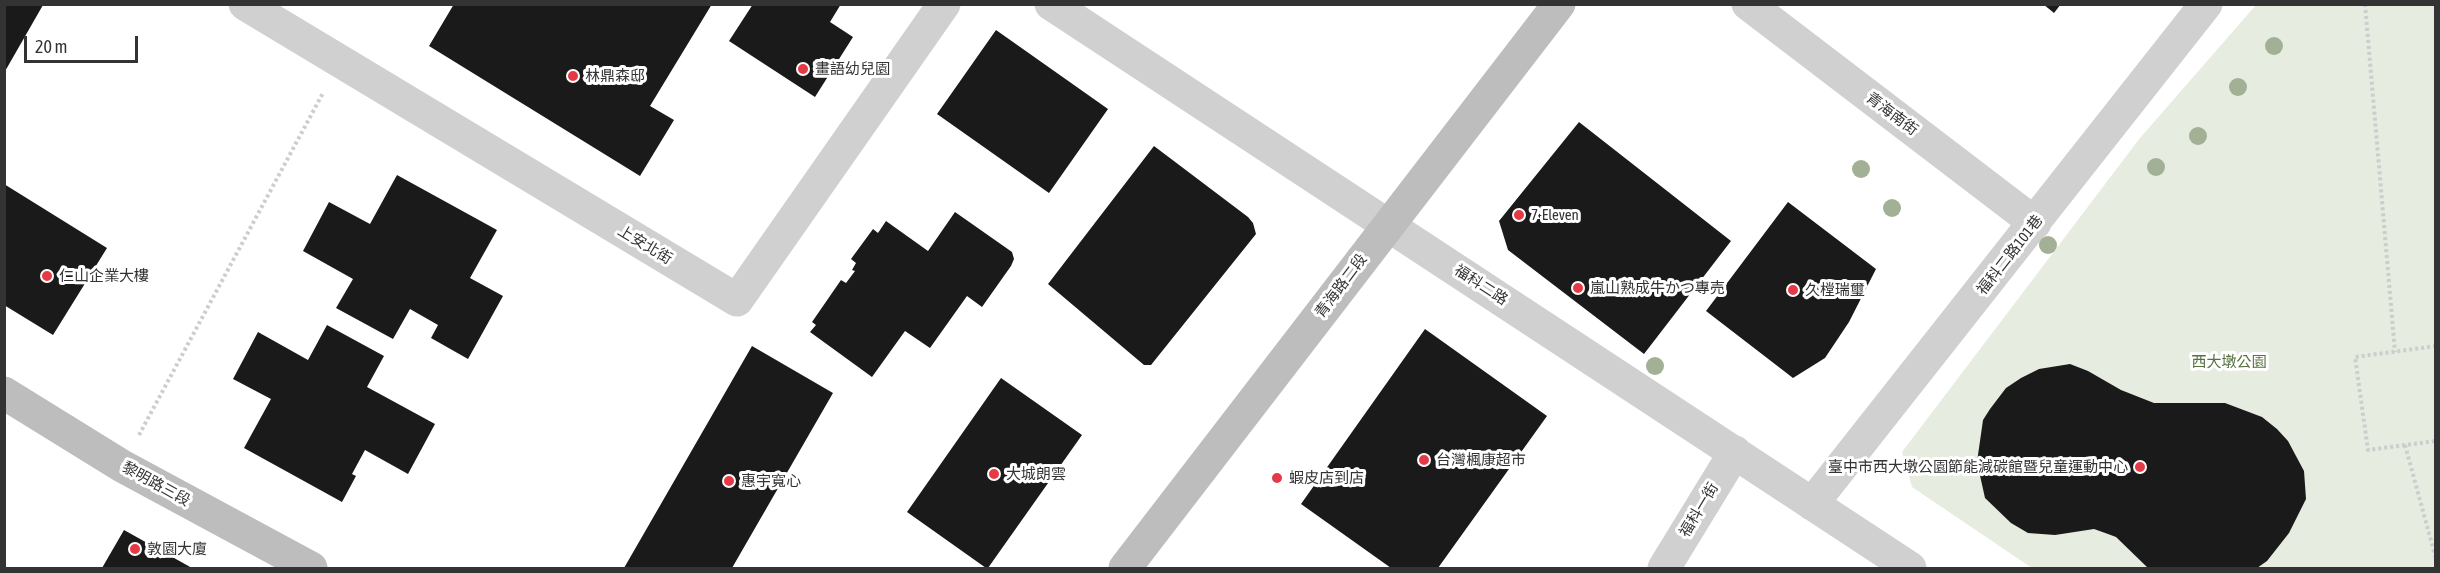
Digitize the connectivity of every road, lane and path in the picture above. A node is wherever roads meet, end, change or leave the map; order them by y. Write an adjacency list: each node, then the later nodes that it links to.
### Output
1 (245, 4): 8 (street, 上安北街)
2 (944, 4): 8 (street, 上安北街)
3 (1051, 4): 10 (street, 福科二路)
4 (1559, 4): 10 (main road, 青海路二段)
5 (1748, 4): 9 (street, 青海南街)
6 (2206, 4): 9 (street, 福科二路101巷)
7 (2365, 4): 12 (path)
8 (339, 63): 17 (path)
9 (2035, 223): 18 (street, 福科二路101巷)
10 (1388, 224): 16 (street, 福科二路); 21 (main road, 青海路二段)
11 (2436, 346): 12 (path)
12 (2395, 352): 15 (path)
13 (4, 393): 17 (main road, 黎明路三段)
14 (2436, 441): 15 (path)
15 (2405, 445): 19 (path)
16 (1735, 452): 18 (street, 福科二路); 22 (street, 福科一街)
17 (122, 466): 20 (main road, 黎明路三段)
18 (1812, 504): 23 (street, 福科二路)
19 (2436, 559)
20 (311, 568)
21 (1125, 568)
22 (1664, 568)
23 (1910, 568)

